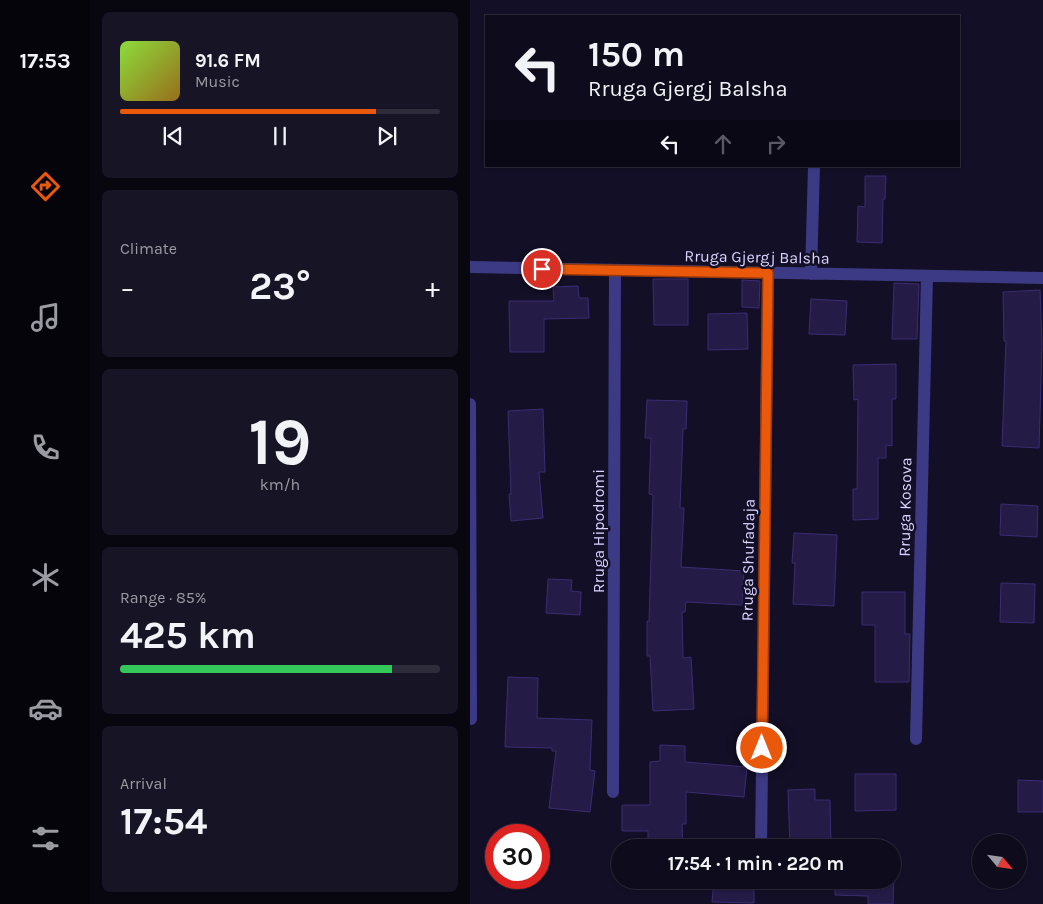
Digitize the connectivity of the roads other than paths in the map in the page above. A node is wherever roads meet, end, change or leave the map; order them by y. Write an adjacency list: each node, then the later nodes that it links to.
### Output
1 (814, 167): 5 (street)
2 (470, 267): 3 (street, Rruga Gjergj Balsha)
3 (615, 270): 4 (street, Rruga Gjergj Balsha); 11 (street, Rruga Hipodromi)
4 (768, 273): 5 (street, Rruga Gjergj Balsha); 12 (street, Rruga Shufadaja)
5 (811, 274): 6 (street, Rruga Gjergj Balsha)
6 (927, 276): 7 (street, Rruga Gjergj Balsha); 10 (street, Rruga Kosova)
7 (1043, 278)
8 (470, 404): 9 (street)
9 (471, 720)
10 (916, 739)
11 (613, 792)
12 (761, 839)

